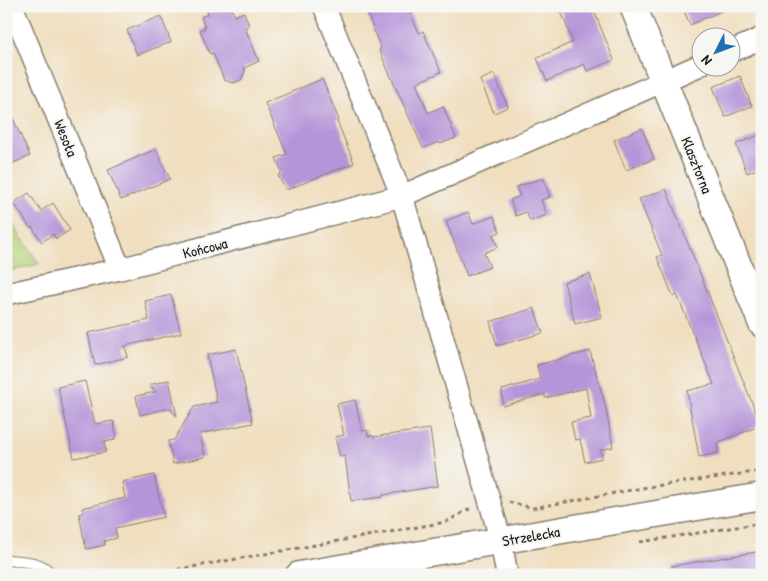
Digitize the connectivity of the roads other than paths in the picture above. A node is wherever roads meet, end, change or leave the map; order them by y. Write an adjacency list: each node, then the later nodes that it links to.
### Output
1 (12, 6): 9 (street, Wesoła)
2 (324, 6): 8 (street)
3 (633, 6): 7 (street, Klasztorna)
4 (762, 38): 5 (street)
5 (740, 48)
6 (690, 69): 7 (street, Końcowa)
7 (663, 81): 8 (street, Końcowa); 11 (street, Klasztorna)
8 (402, 196): 9 (street, Końcowa); 13 (street)
9 (120, 269): 10 (street, Końcowa)
10 (6, 294)
11 (762, 324)
12 (762, 496): 13 (street, Strzelecka)
13 (501, 541): 16 (street, Strzelecka); 17 (street)
14 (6, 560): 15 (lane)
15 (52, 575)
16 (299, 575)
17 (507, 575)

